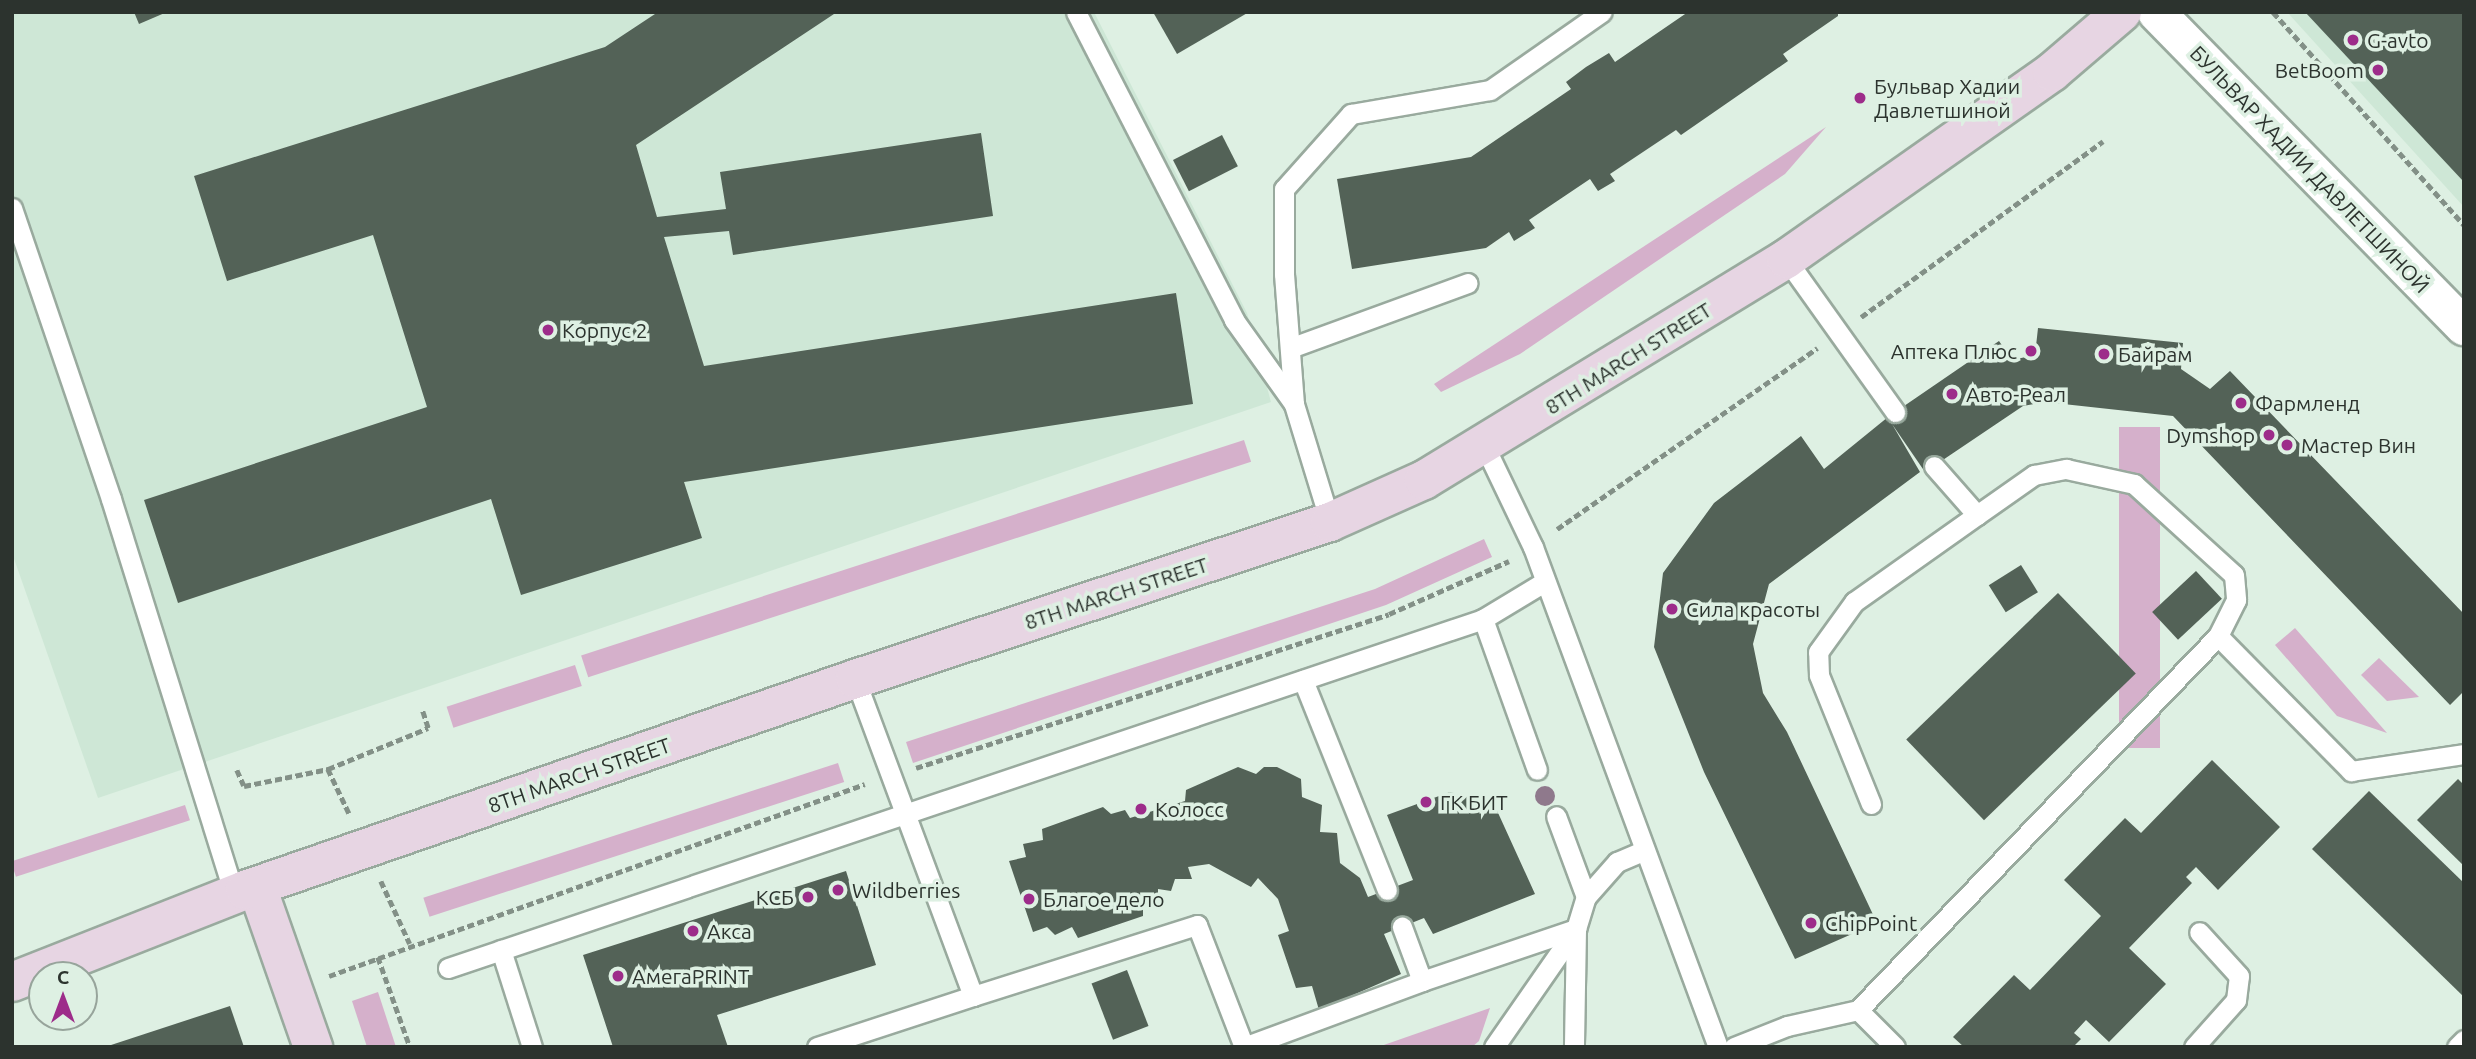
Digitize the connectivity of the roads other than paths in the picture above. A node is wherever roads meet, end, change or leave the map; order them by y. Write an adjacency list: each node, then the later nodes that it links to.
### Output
1 (1076, 12): 10 (lane)
2 (1602, 12): 9 (lane)
3 (2122, 12): 6 (main road, 8TH MARCH STREET)
4 (2157, 12): 8 (street, БУЛЬВАР ХАДИИ ДАВЛЕТШИНОЙ)
5 (12, 208): 27 (lane)
6 (1786, 259): 11 (lane); 12 (main road, 8TH MARCH STREET)
7 (1468, 283): 9 (lane)
8 (2464, 326)
9 (1290, 348): 10 (lane)
10 (1294, 404): 15 (lane)
11 (1895, 412)
12 (1485, 447): 15 (main road, 8TH MARCH STREET); 16 (lane)
13 (1934, 466): 14 (lane)
14 (1977, 515): 18 (lane); 23 (lane)
15 (1330, 522): 19 (main road, 8TH MARCH STREET)
16 (1544, 582): 17 (lane); 26 (lane)
17 (1483, 619): 20 (lane); 22 (lane)
18 (2218, 636): 21 (lane); 38 (lane)
19 (855, 679): 24 (lane); 27 (main road, 8TH MARCH STREET)
20 (1303, 680): 24 (lane); 28 (lane)
21 (2464, 754)
22 (1536, 771)
23 (1871, 804)
24 (905, 814): 33 (lane); 37 (lane)
25 (1556, 816): 29 (lane)
26 (1645, 849): 29 (lane); 45 (lane)
27 (246, 890): 36 (main road, 8TH MARCH STREET); 40 (main road)
28 (1388, 890)
29 (1586, 897): 31 (lane)
30 (1402, 927): 35 (lane)
31 (1576, 929): 35 (lane); 43 (lane); 44 (lane)
32 (2199, 932): 48 (lane)
33 (501, 950): 34 (lane); 41 (lane)
34 (448, 968)
35 (1422, 981): 37 (lane)
36 (12, 982)
37 (973, 996): 42 (lane)
38 (1858, 1010): 46 (lane); 47 (lane)
39 (2464, 1040): 49 (lane)
40 (313, 1047)
41 (532, 1047)
42 (817, 1047)
43 (1494, 1047)
44 (1574, 1047)
45 (1717, 1047)
46 (1734, 1047)
47 (1895, 1047)
48 (2194, 1047)
49 (2456, 1047)

